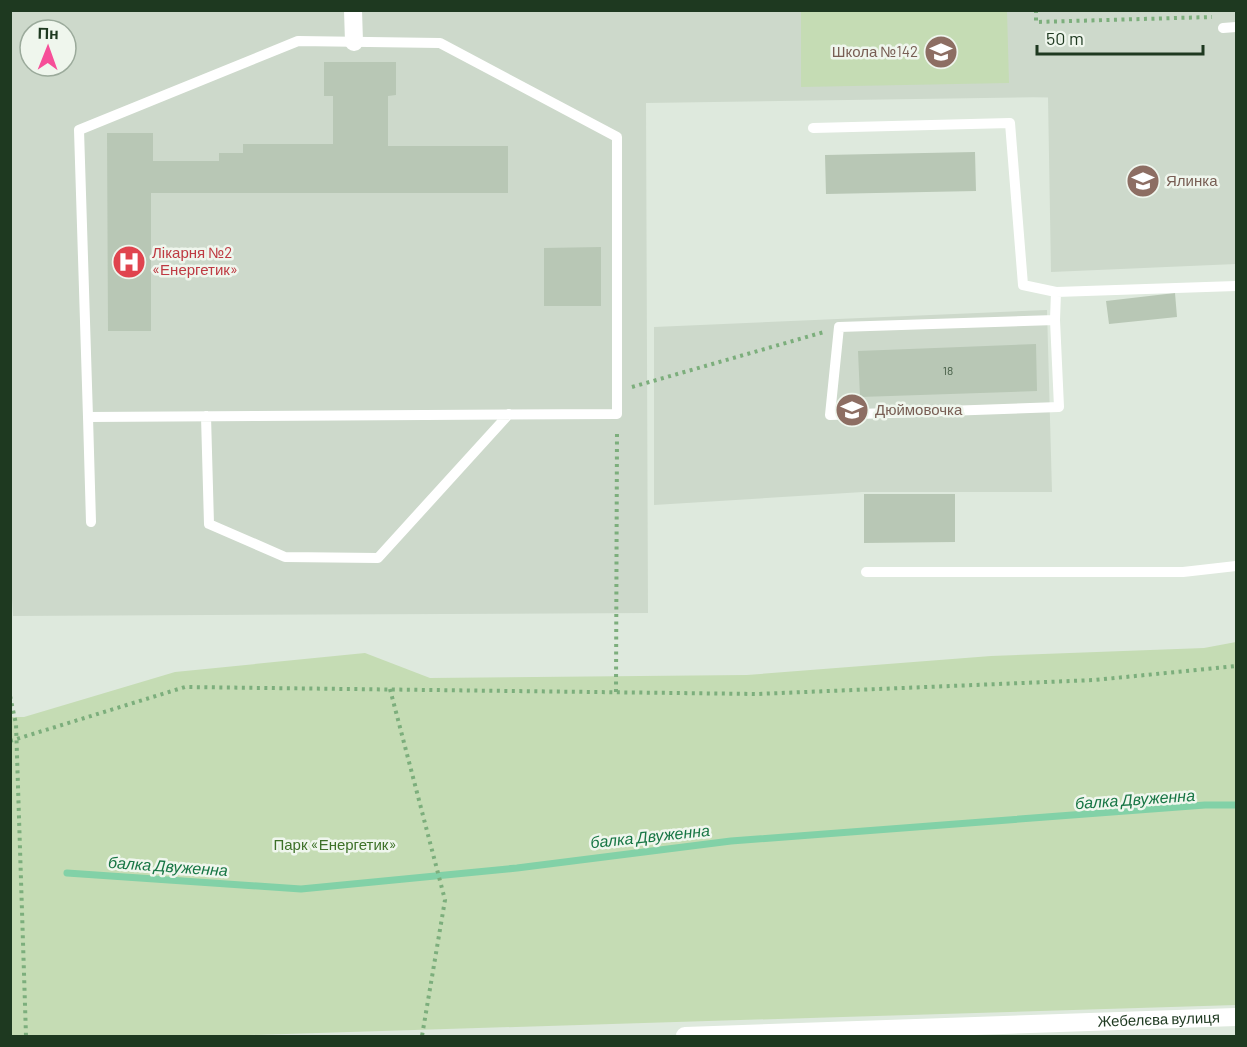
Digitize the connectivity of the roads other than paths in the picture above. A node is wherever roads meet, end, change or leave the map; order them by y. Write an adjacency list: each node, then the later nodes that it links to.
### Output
1 (353, 10): 4 (street)
2 (1236, 27): 3 (lane)
3 (1223, 28)
4 (354, 42): 9 (lane); 11 (lane)
5 (813, 128): 7 (lane)
6 (1236, 286): 7 (lane)
7 (1056, 292): 8 (lane)
8 (1055, 320): 8 (lane)
9 (509, 414): 10 (lane); 10 (lane)
10 (206, 416): 11 (lane)
11 (88, 417): 12 (lane)
12 (91, 522)
13 (1236, 566): 14 (lane)
14 (866, 572)
15 (1236, 1017): 16 (street, Жебелєва вулиця)
16 (685, 1036)

